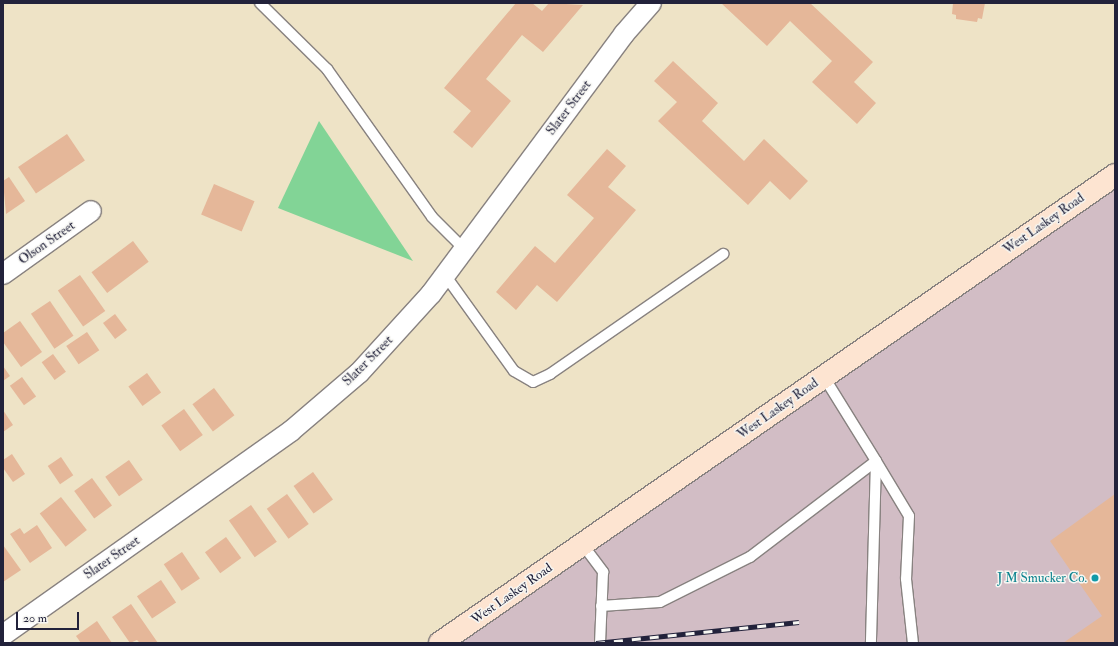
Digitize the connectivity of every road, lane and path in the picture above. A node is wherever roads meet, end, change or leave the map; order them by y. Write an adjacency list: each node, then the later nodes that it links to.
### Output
1 (260, 3): 5 (lane)
2 (651, 3): 5 (street, Slater Street)
3 (1115, 175): 9 (main road, West Laskey Road)
4 (91, 212): 7 (street, Olson Street)
5 (464, 250): 8 (street, Slater Street)
6 (723, 254): 8 (lane)
7 (3, 274)
8 (446, 275): 13 (street, Slater Street)
9 (824, 377): 10 (lane); 11 (main road, West Laskey Road)
10 (876, 461): 12 (lane); 16 (lane); 17 (lane)
11 (583, 545): 12 (lane); 14 (main road, West Laskey Road)
12 (601, 606): 15 (lane)
13 (3, 635)
14 (440, 643)
15 (600, 643)
16 (871, 643)
17 (913, 643)

